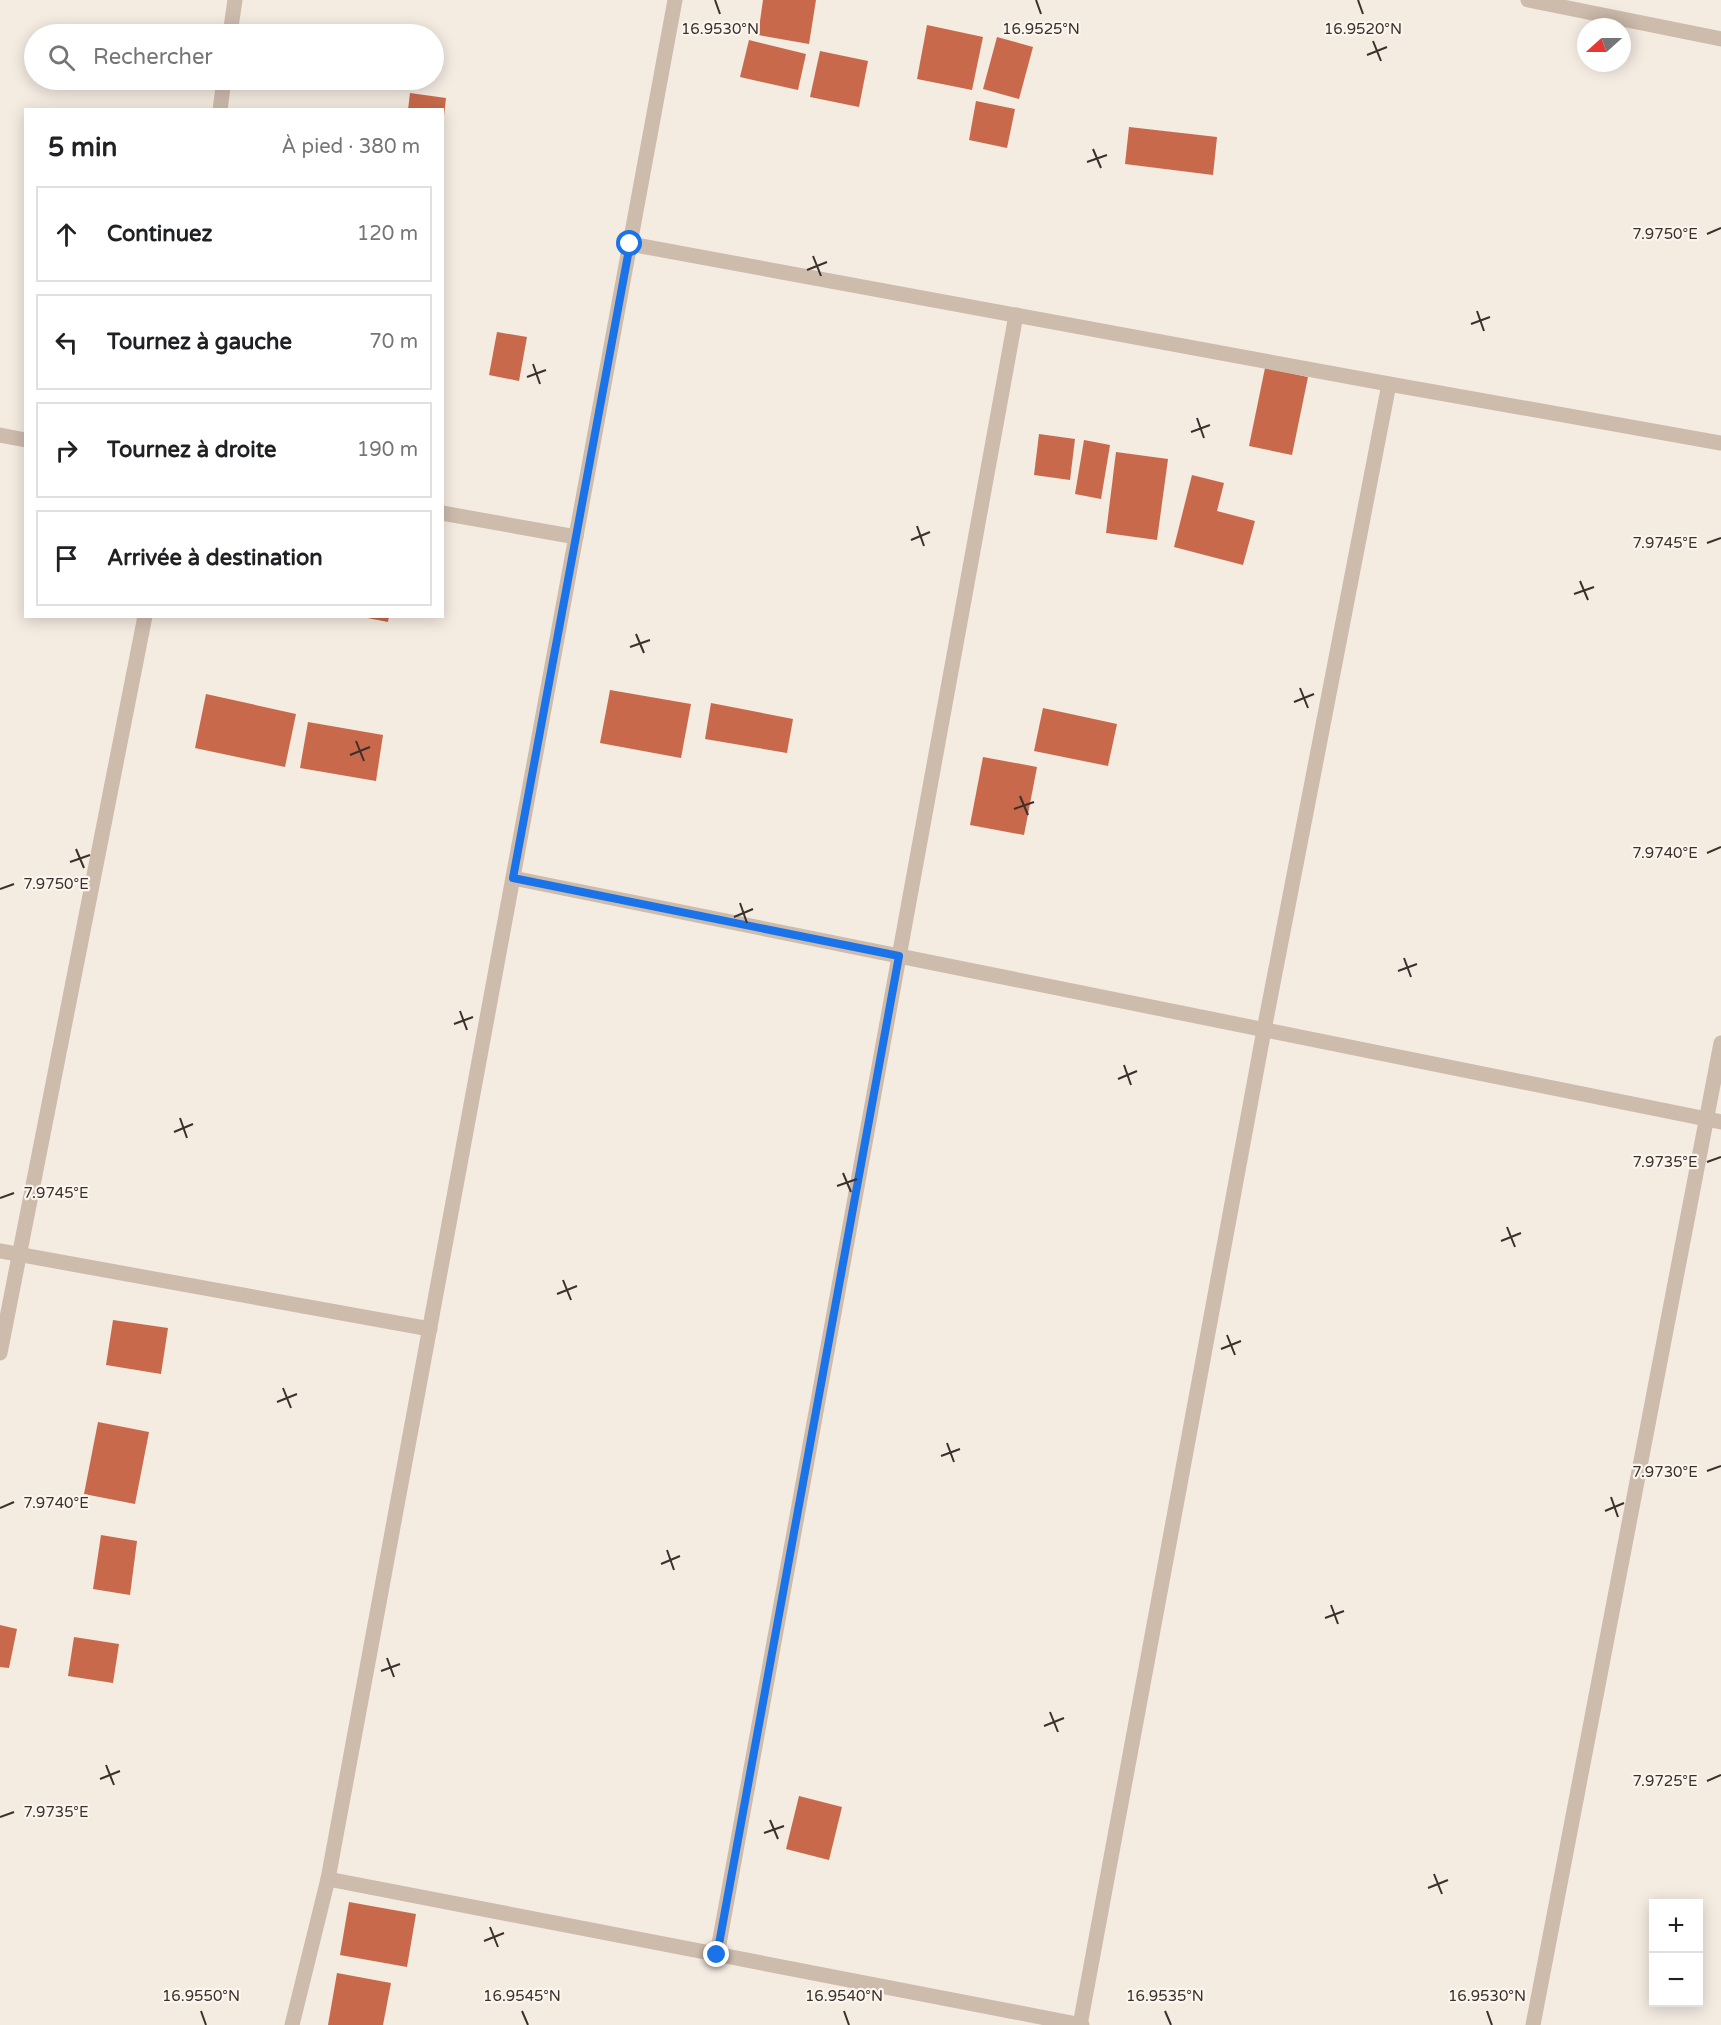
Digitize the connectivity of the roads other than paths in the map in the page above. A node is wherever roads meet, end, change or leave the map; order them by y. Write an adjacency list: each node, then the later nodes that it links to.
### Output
1 (235, 0): 4 (street)
2 (675, 0): 8 (street)
3 (1528, 0): 5 (street)
4 (231, 24)
5 (1721, 39)
6 (223, 90): 7 (street)
7 (220, 108)
8 (630, 244): 9 (street); 15 (street)
9 (1016, 315): 10 (street); 18 (street)
10 (1389, 384): 13 (street); 19 (street)
11 (0, 435): 12 (street)
12 (24, 440)
13 (1721, 443)
14 (444, 513): 15 (street)
15 (576, 537): 17 (street)
16 (144, 618): 23 (street)
17 (513, 878): 18 (street); 24 (street)
18 (899, 956): 19 (street); 27 (street)
19 (1264, 1030): 21 (street); 29 (street)
20 (1721, 1043): 21 (street)
21 (1714, 1121): 30 (street)
22 (0, 1251): 23 (street)
23 (20, 1254): 24 (street); 25 (street)
24 (430, 1329): 26 (street)
25 (0, 1353)
26 (328, 1879): 27 (street); 28 (street)
27 (717, 1955): 29 (street)
28 (292, 2025)
29 (1081, 2025)
30 (1533, 2025)

